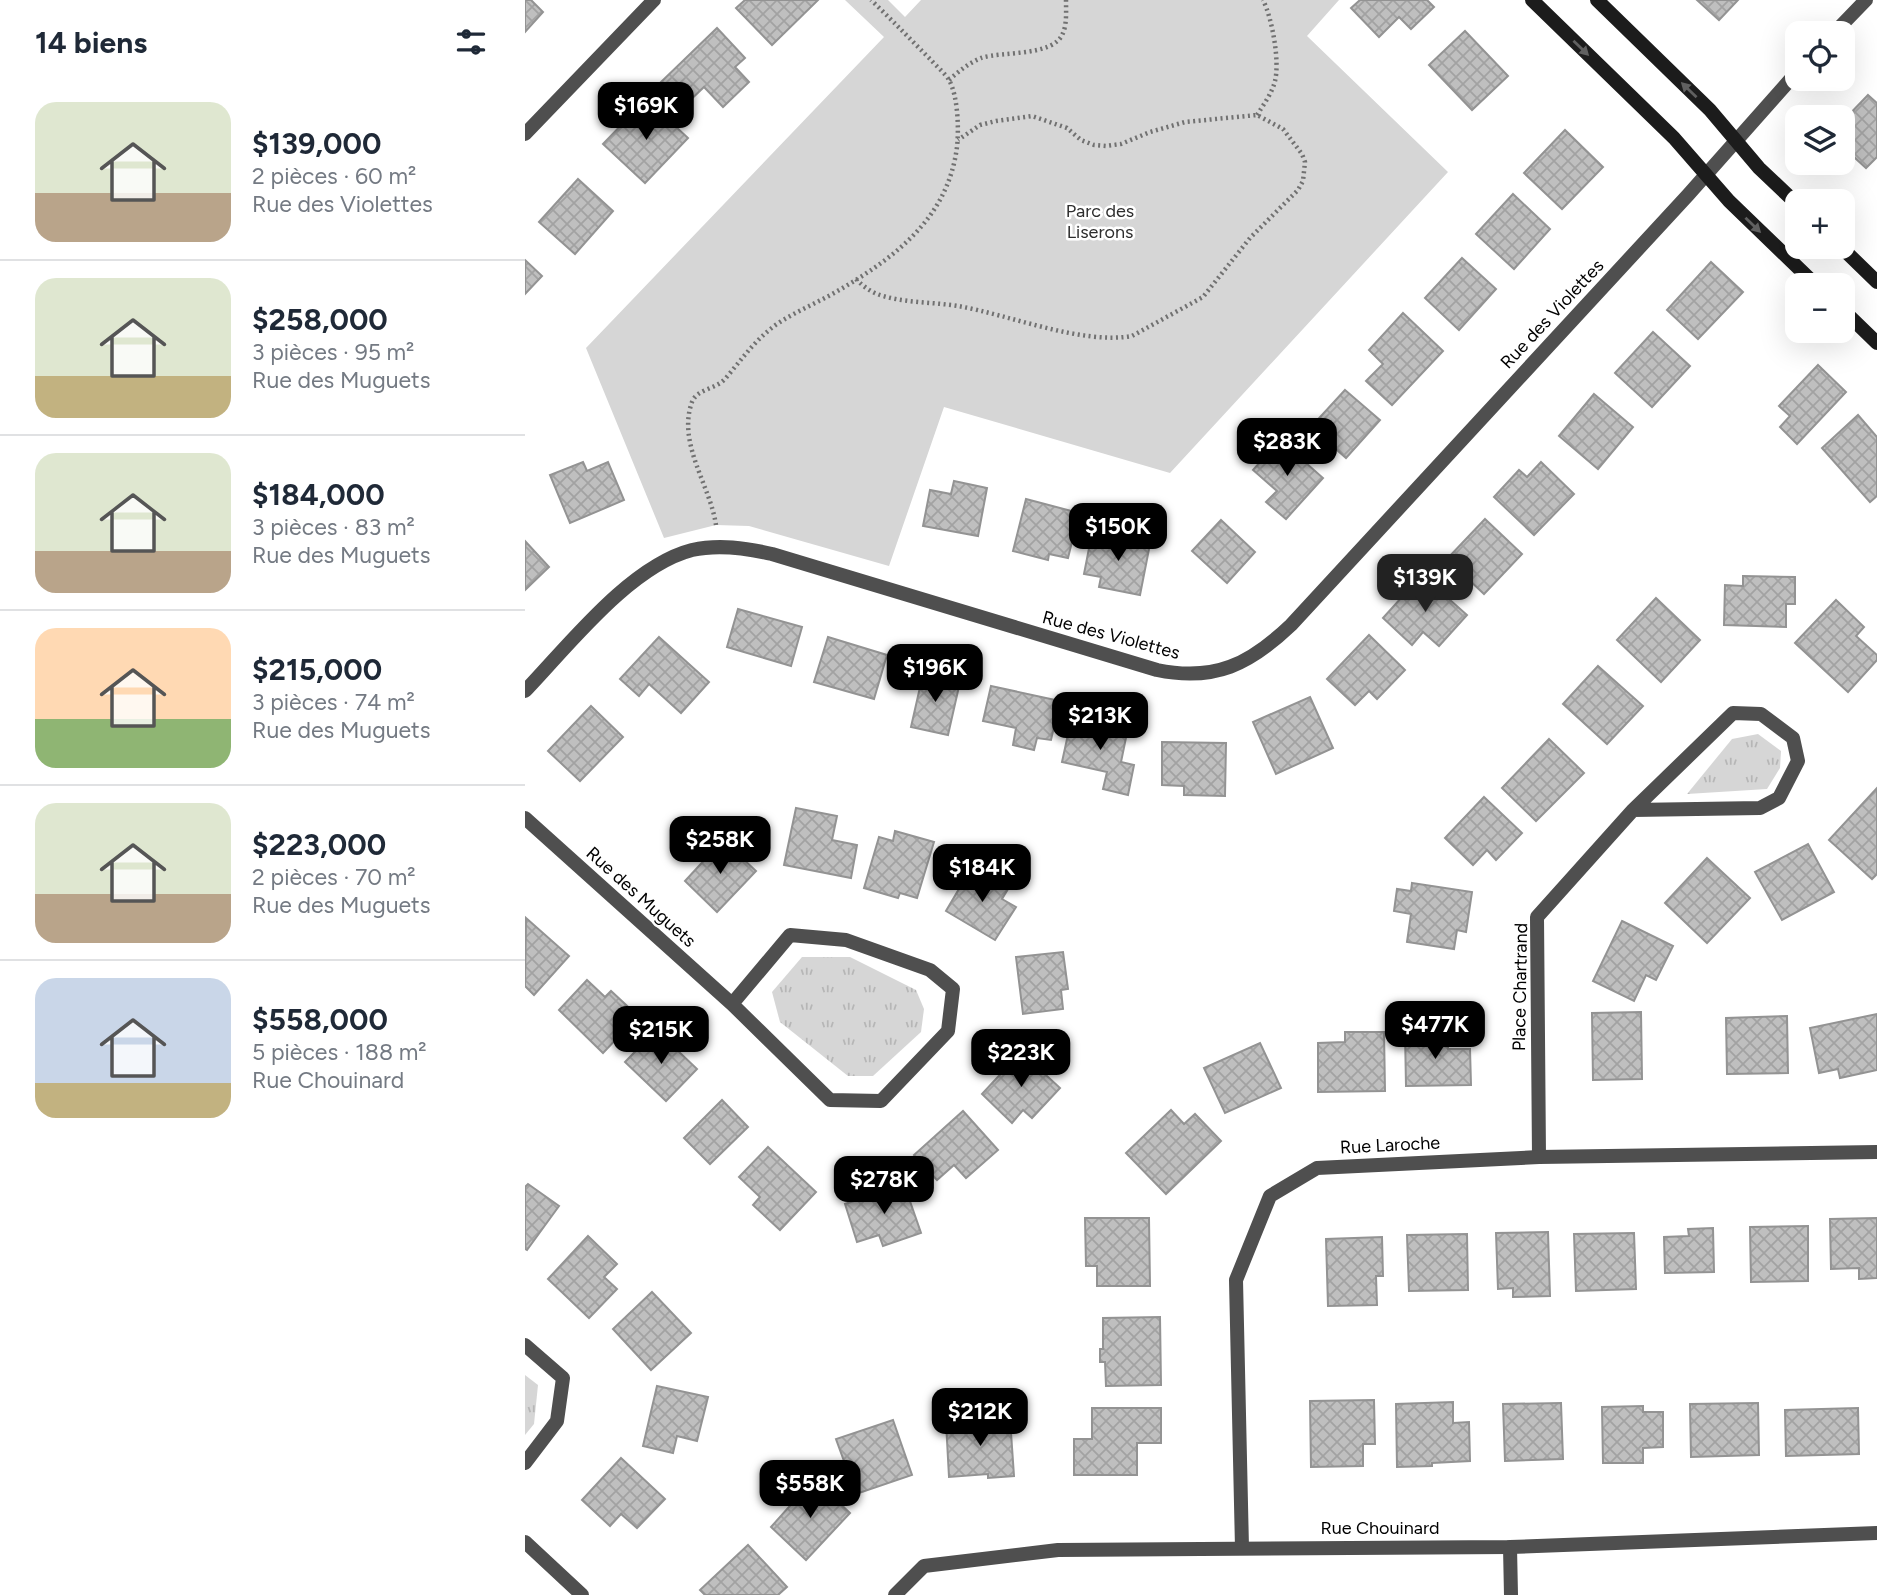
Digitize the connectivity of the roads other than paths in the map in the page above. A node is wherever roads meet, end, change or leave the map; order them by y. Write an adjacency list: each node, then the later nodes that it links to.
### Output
1 (654, 0): 7 (street)
2 (1532, 0): 9 (street, one-way to 9)
3 (1597, 0): 8 (street, one-way to 3)
4 (1866, 0): 5 (street)
5 (1846, 21)
6 (1785, 85): 8 (street, Rue des Violettes)
7 (525, 134)
8 (1735, 140): 9 (street, Rue des Violettes); 10 (street)
9 (1706, 175): 12 (street, one-way to 12); 16 (street, Rue des Violettes)
10 (1785, 193)
11 (1853, 259): 13 (street)
12 (1803, 273)
13 (1877, 282)
14 (1855, 322): 15 (street)
15 (1877, 343)
16 (525, 691)
17 (1633, 810): 17 (street, Place Chartrand); 21 (street, Place Chartrand)
18 (525, 818): 19 (street, Rue des Muguets)
19 (732, 1004): 19 (street, Rue des Muguets)
20 (1877, 1152): 21 (street, Rue Laroche)
21 (1539, 1157): 27 (street, Rue Laroche)
22 (525, 1345): 23 (street)
23 (525, 1463)
24 (1877, 1533): 26 (street, Rue Chouinard)
25 (525, 1542): 28 (street)
26 (1510, 1547): 27 (street, Rue Chouinard); 30 (street)
27 (1241, 1548): 29 (street, Rue Chouinard)
28 (582, 1595)
29 (895, 1595)
30 (1511, 1595)

